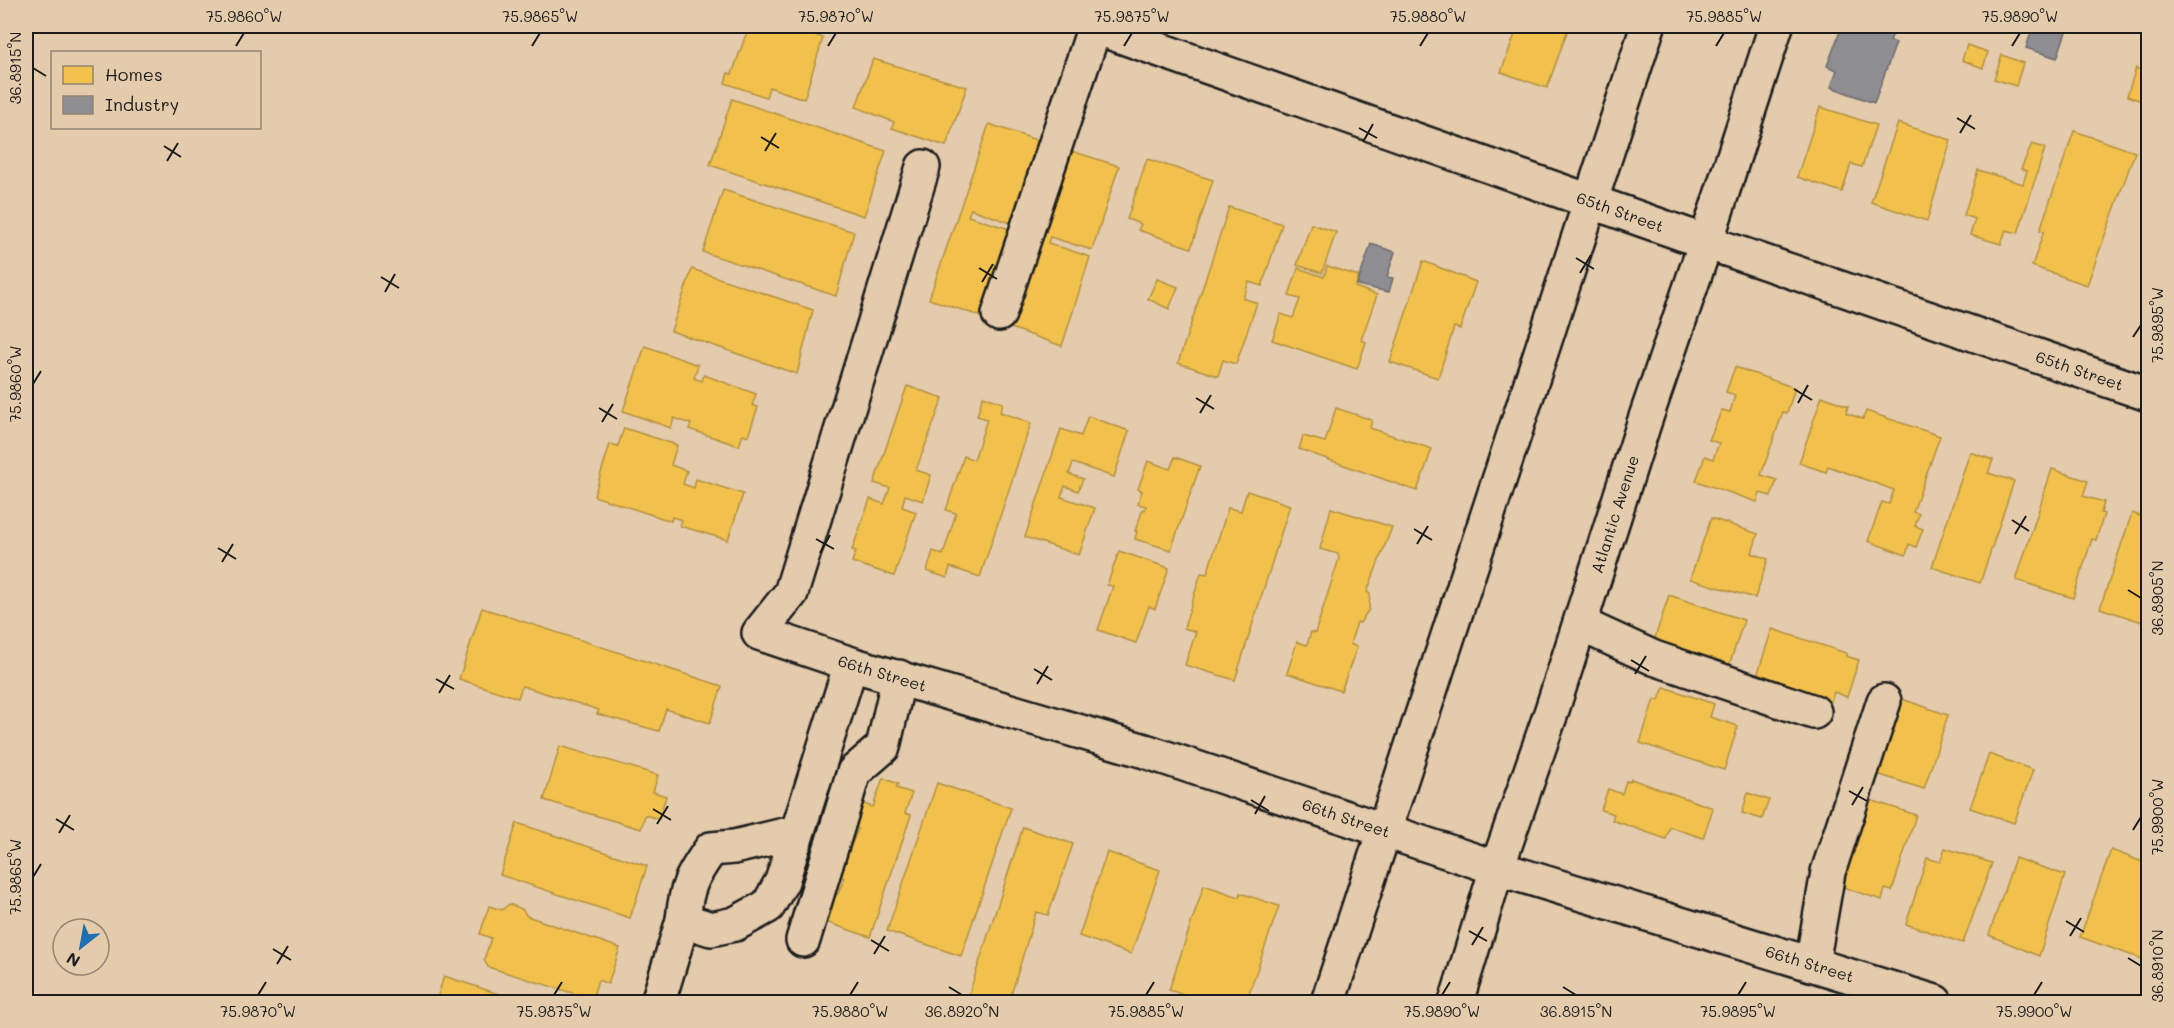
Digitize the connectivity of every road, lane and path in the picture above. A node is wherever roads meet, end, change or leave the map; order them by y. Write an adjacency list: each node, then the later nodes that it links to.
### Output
1 (1093, 26): 5 (main road, 65th Street); 7 (main road)
2 (1648, 26): 5 (main road)
3 (1776, 26): 6 (main road, Atlantic Avenue)
4 (923, 167): 10 (main road, 66th Street)
5 (1590, 200): 6 (main road, 65th Street); 14 (main road)
6 (1706, 242): 8 (main road, 65th Street); 9 (main road, Atlantic Avenue)
7 (999, 314)
8 (2148, 394)
9 (1580, 624): 13 (main road); 16 (main road, Atlantic Avenue)
10 (851, 664): 11 (main road, 66th Street); 15 (main road)
11 (899, 677): 14 (main road, 66th Street); 18 (main road)
12 (1884, 701): 19 (main road)
13 (1814, 712)
14 (1384, 831): 16 (main road, 66th Street); 21 (main road)
15 (797, 832): 17 (main road); 17 (main road)
16 (1497, 868): 19 (main road, 66th Street); 22 (main road, Atlantic Avenue)
17 (683, 920): 20 (main road)
18 (803, 940)
19 (1812, 964): 23 (main road, 66th Street)
20 (657, 1002)
21 (1328, 1002)
22 (1456, 1002)
23 (1935, 1002)

